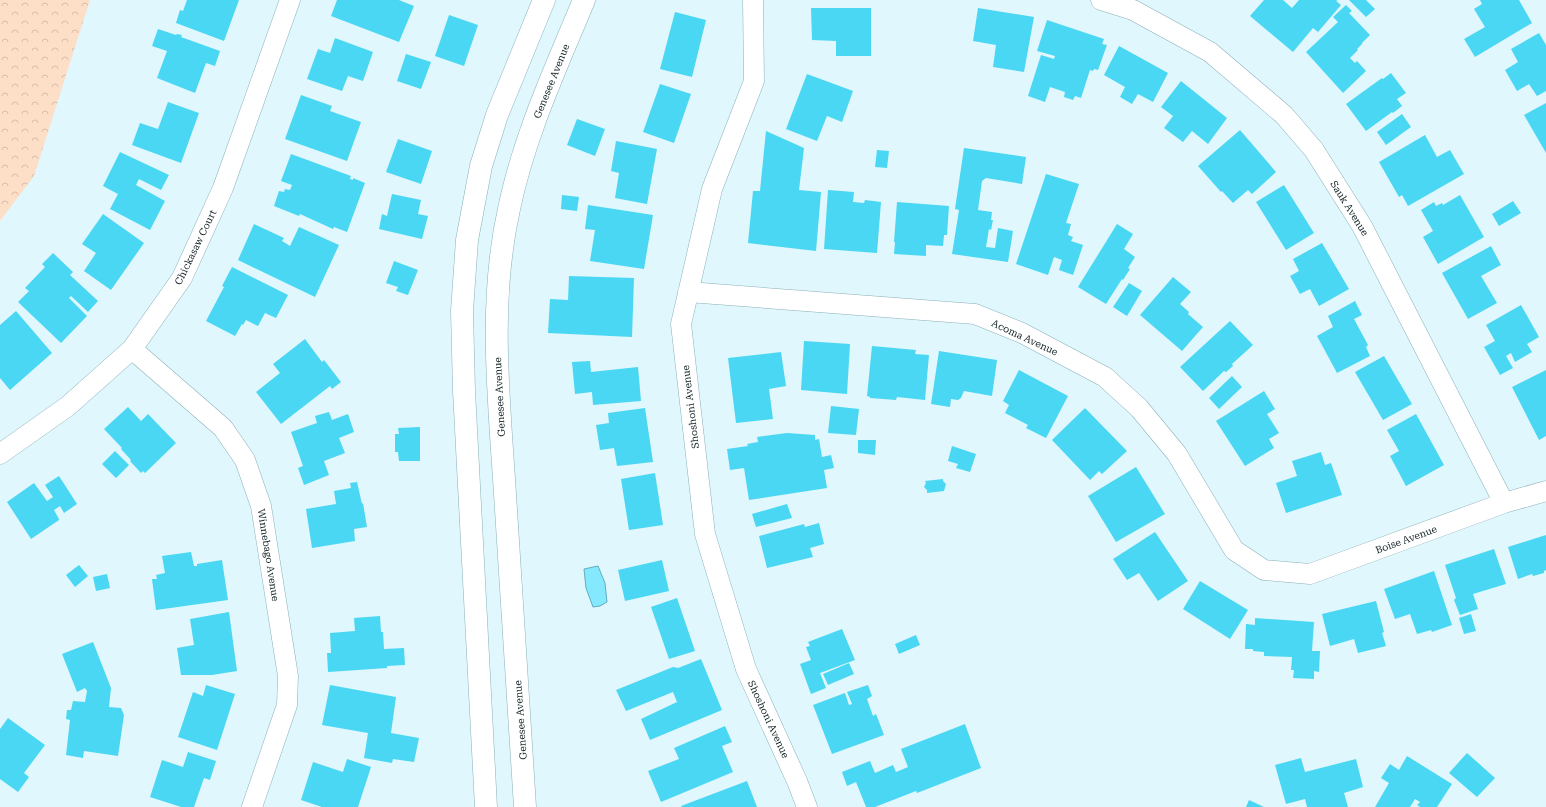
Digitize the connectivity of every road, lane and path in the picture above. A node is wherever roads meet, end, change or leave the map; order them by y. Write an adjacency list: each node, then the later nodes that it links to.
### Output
1 (290, 0): 7 (street, Chickasaw Court)
2 (544, 0): 13 (main road)
3 (584, 0): 14 (main road, Genesee Avenue)
4 (753, 0): 6 (street, Shoshoni Avenue)
5 (1101, 0): 10 (street, Sauk Avenue)
6 (688, 292): 11 (street, Acoma Avenue); 15 (street, Shoshoni Avenue)
7 (132, 349): 8 (street, Chickasaw Court); 12 (street, Winnebago Avenue)
8 (0, 454)
9 (1546, 491): 10 (street, Boise Avenue)
10 (1504, 503): 11 (street, Boise Avenue)
11 (1264, 570)
12 (252, 807)
13 (486, 807)
14 (525, 807)
15 (807, 807)

